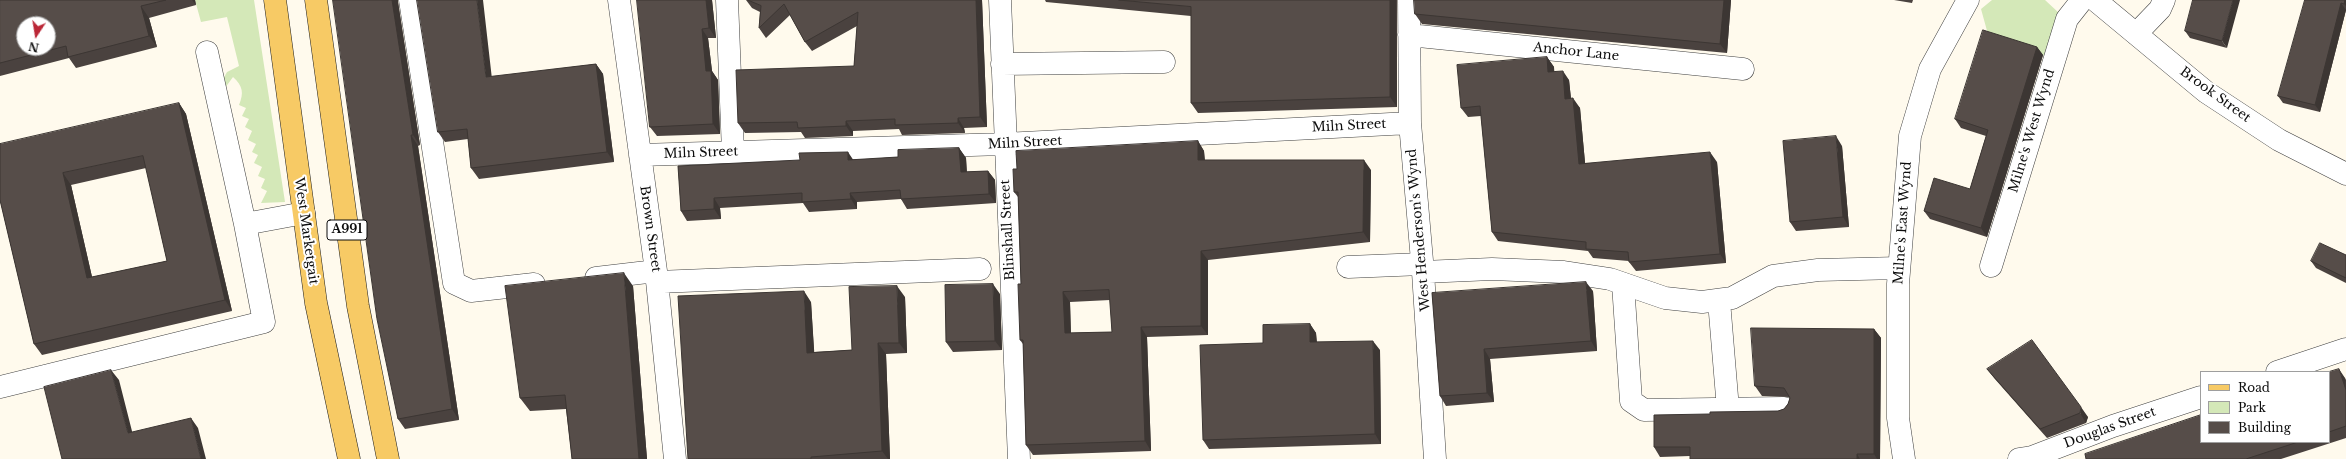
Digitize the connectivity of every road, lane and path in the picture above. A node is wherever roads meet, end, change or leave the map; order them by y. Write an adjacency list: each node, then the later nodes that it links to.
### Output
1 (275, 0): 23 (main road, West Marketgait)
2 (316, 0): 40 (main road, A991)
3 (410, 0): 30 (street)
4 (619, 0): 21 (street, Brown Street)
5 (727, 0): 20 (street)
6 (1000, 0): 16 (street, Blinshall Street)
7 (1409, 0): 13 (street, West Henderson's Wynd)
8 (1968, 0): 28 (street, Milne's East Wynd)
9 (2082, 0): 25 (street, Milne's West Wynd)
10 (2095, 0): 12 (street, Brook Street)
11 (2164, 0): 12 (street)
12 (2136, 34): 22 (street, Brook Street)
13 (1409, 35): 17 (street, Anchor Lane); 18 (street, West Henderson's Wynd)
14 (207, 52): 24 (street)
15 (1164, 62): 16 (street)
16 (1002, 64): 19 (street, Blinshall Street)
17 (1743, 69)
18 (1410, 123): 19 (street, Miln Street); 27 (street, West Henderson's Wynd)
19 (1004, 144): 20 (street, Miln Street); 42 (street, Blinshall Street)
20 (733, 152): 21 (street, Miln Street)
21 (640, 155): 30 (street, Brown Street)
22 (2344, 166)
23 (304, 213): 24 (street); 39 (main road, West Marketgait)
24 (245, 224): 35 (street)
25 (1991, 266)
26 (1348, 267): 27 (street)
27 (1423, 268): 31 (street); 43 (street, West Henderson's Wynd)
28 (1899, 268): 32 (street); 44 (street, Milne's East Wynd)
29 (980, 269): 30 (street)
30 (657, 276): 41 (street, Brown Street)
31 (1623, 284): 32 (street); 38 (street)
32 (1719, 301): 38 (street)
33 (2346, 350): 34 (street)
34 (2280, 371)
35 (0, 387)
36 (2200, 397): 45 (street, Douglas Street)
37 (1784, 408): 38 (street)
38 (1728, 409)
39 (349, 459)
40 (388, 459)
41 (675, 459)
42 (1019, 459)
43 (1435, 459)
44 (1904, 459)
45 (2019, 459)

